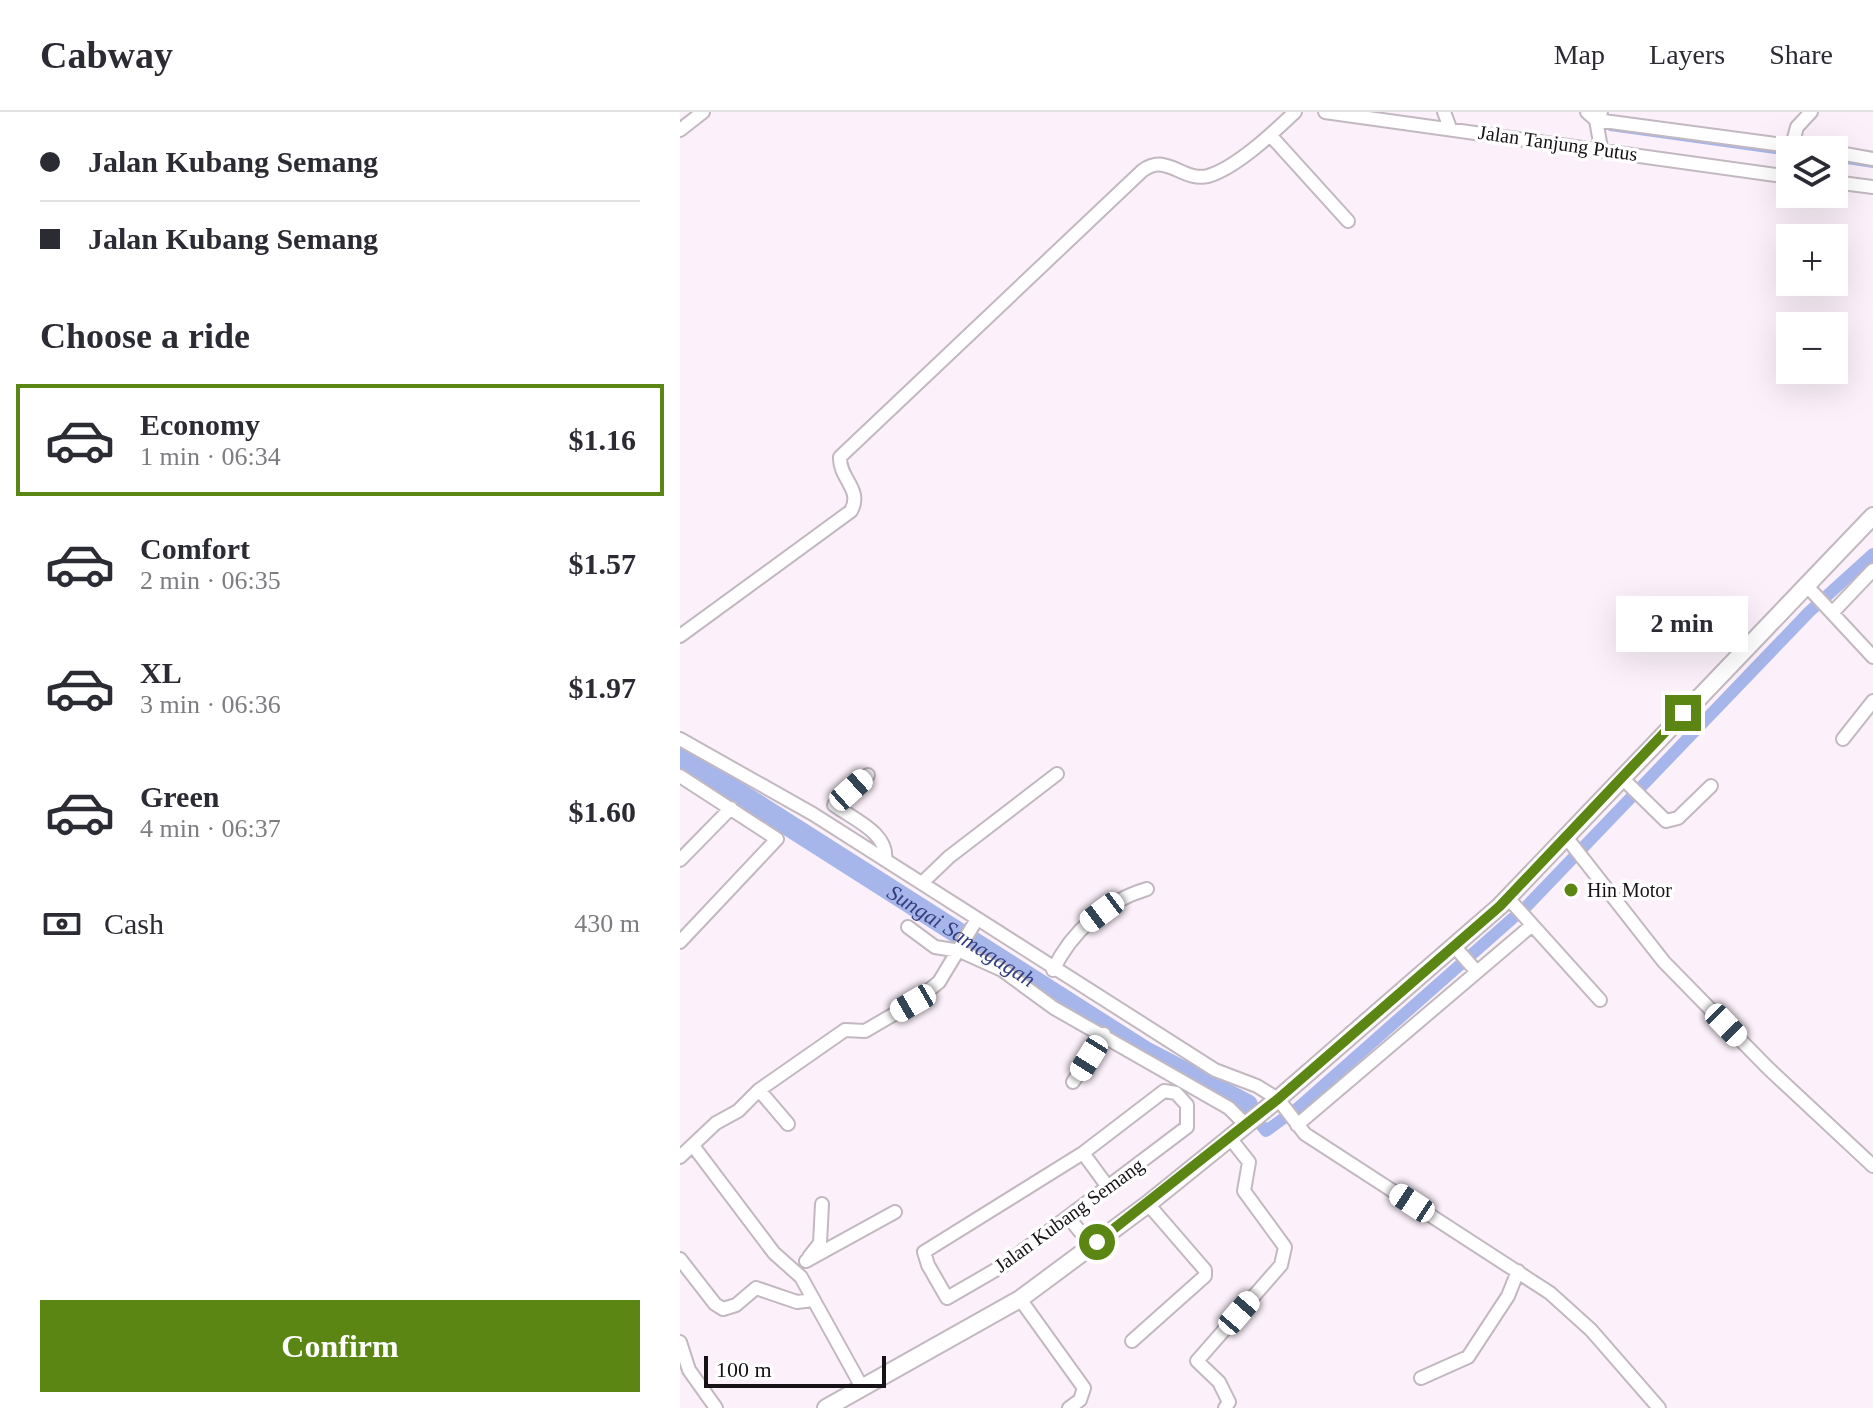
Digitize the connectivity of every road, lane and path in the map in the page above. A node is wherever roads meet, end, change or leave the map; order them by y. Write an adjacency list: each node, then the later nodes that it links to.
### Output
1 (703, 112): 8 (street)
2 (1295, 112): 9 (street)
3 (1325, 112): 7 (street, Jalan Tanjung Putus)
4 (1444, 112): 7 (street)
5 (1811, 112): 10 (street)
6 (1594, 115): 11 (street); 12 (street)
7 (1450, 128): 11 (street, Jalan Tanjung Putus)
8 (680, 130)
9 (1271, 136): 18 (street); 23 (street)
10 (1795, 136)
11 (1601, 148): 15 (street, Jalan Tanjung Putus)
12 (1776, 150)
13 (1848, 155): 14 (street)
14 (1873, 159)
15 (1776, 174)
16 (1848, 184): 17 (street)
17 (1873, 187)
18 (1348, 221)
19 (1873, 516): 21 (main road, Jalan Kubang Semang)
20 (1873, 570): 22 (street)
21 (1807, 586): 22 (street); 31 (main road, Jalan Kubang Semang)
22 (1827, 606): 24 (street)
23 (680, 636)
24 (1873, 657)
25 (1873, 701): 27 (street)
26 (680, 739): 36 (street)
27 (1843, 739)
28 (1057, 774): 37 (street)
29 (868, 775): 36 (street)
30 (681, 778): 33 (street)
31 (1626, 783): 32 (street); 34 (main road, Jalan Kubang Semang)
32 (1711, 786)
33 (731, 808): 35 (street); 43 (street)
34 (1571, 843): 39 (main road, Jalan Kubang Semang); 58 (street)
35 (680, 860)
36 (885, 860): 37 (street)
37 (922, 883): 40 (street)
38 (1147, 889): 46 (street)
39 (1508, 898): 41 (street); 45 (main road, Jalan Kubang Semang)
40 (975, 922): 44 (street); 46 (street)
41 (1531, 926): 45 (street); 47 (street)
42 (908, 927): 44 (street)
43 (680, 942)
44 (961, 948): 48 (street); 50 (street)
45 (1467, 960): 51 (main road, Jalan Kubang Semang); 51 (street)
46 (1053, 970): 51 (street)
47 (1600, 1000)
48 (1104, 1034): 49 (street); 53 (street)
49 (1073, 1082)
50 (759, 1090): 52 (street); 55 (street)
51 (1288, 1112): 53 (main road, Jalan Kubang Semang); 68 (street)
52 (788, 1124)
53 (1246, 1125): 54 (main road, Jalan Kubang Semang)
54 (1230, 1138): 61 (main road, Jalan Kubang Semang); 80 (street)
55 (694, 1147): 57 (street); 67 (street)
56 (1083, 1153): 59 (street); 59 (street, Jalan Kubang Semang); 63 (street, Jalan Kubang Semang)
57 (680, 1157)
58 (1873, 1166)
59 (1108, 1187): 63 (street, Jalan Kubang Semang)
60 (822, 1204): 66 (street)
61 (1148, 1204): 64 (main road, Jalan Kubang Semang); 71 (street)
62 (895, 1212): 66 (street)
63 (1068, 1217): 64 (street)
64 (1092, 1246): 69 (main road, Jalan Kubang Semang)
65 (680, 1259): 70 (street)
66 (806, 1261): 67 (street)
67 (790, 1271): 70 (street)
68 (1518, 1271): 74 (street); 81 (street)
69 (1020, 1299): 75 (main road, Jalan Kubang Semang); 79 (street)
70 (813, 1300): 75 (street)
71 (1132, 1341)
72 (680, 1342): 73 (street)
73 (685, 1372): 77 (street)
74 (1421, 1378)
75 (863, 1389): 76 (main road, Jalan Kubang Semang)
76 (848, 1403): 78 (main road, Jalan Kubang Semang)
77 (716, 1408)
78 (826, 1408)
79 (1069, 1408)
80 (1225, 1408)
81 (1659, 1408)

